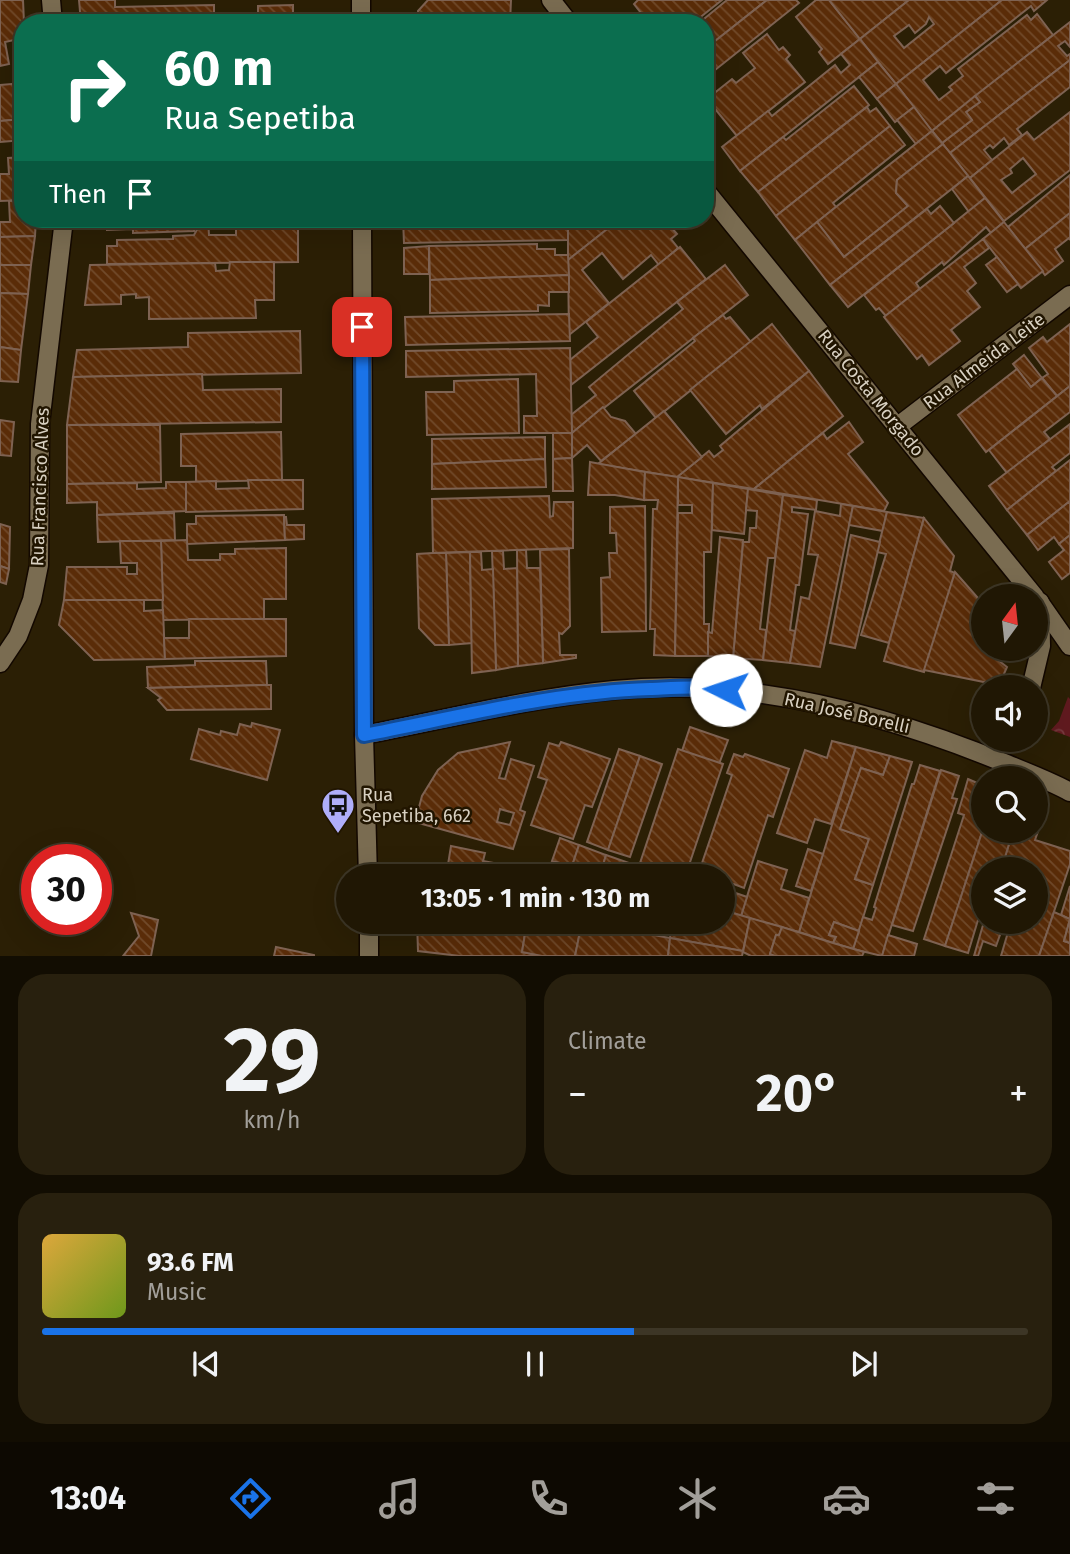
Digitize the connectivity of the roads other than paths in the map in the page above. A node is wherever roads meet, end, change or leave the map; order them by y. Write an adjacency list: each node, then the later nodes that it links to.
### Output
1 (551, 0): 2 (street)
2 (562, 14)
3 (714, 201): 7 (street, Rua Costa Morgado)
4 (63, 228): 11 (street, Rua Francisco Alves)
5 (362, 228): 12 (street)
6 (1070, 295): 7 (street, Rua Almeida Leite)
7 (898, 426): 8 (street, Rua Costa Morgado)
8 (1025, 584)
9 (1048, 615): 10 (street, Rua Costa Morgado)
10 (1070, 646)
11 (0, 663)
12 (364, 735): 13 (street, Rua José Borelli); 15 (street)
13 (970, 749): 14 (street, Rua José Borelli)
14 (1070, 792)
15 (368, 864)
16 (369, 934): 17 (street)
17 (369, 956)

